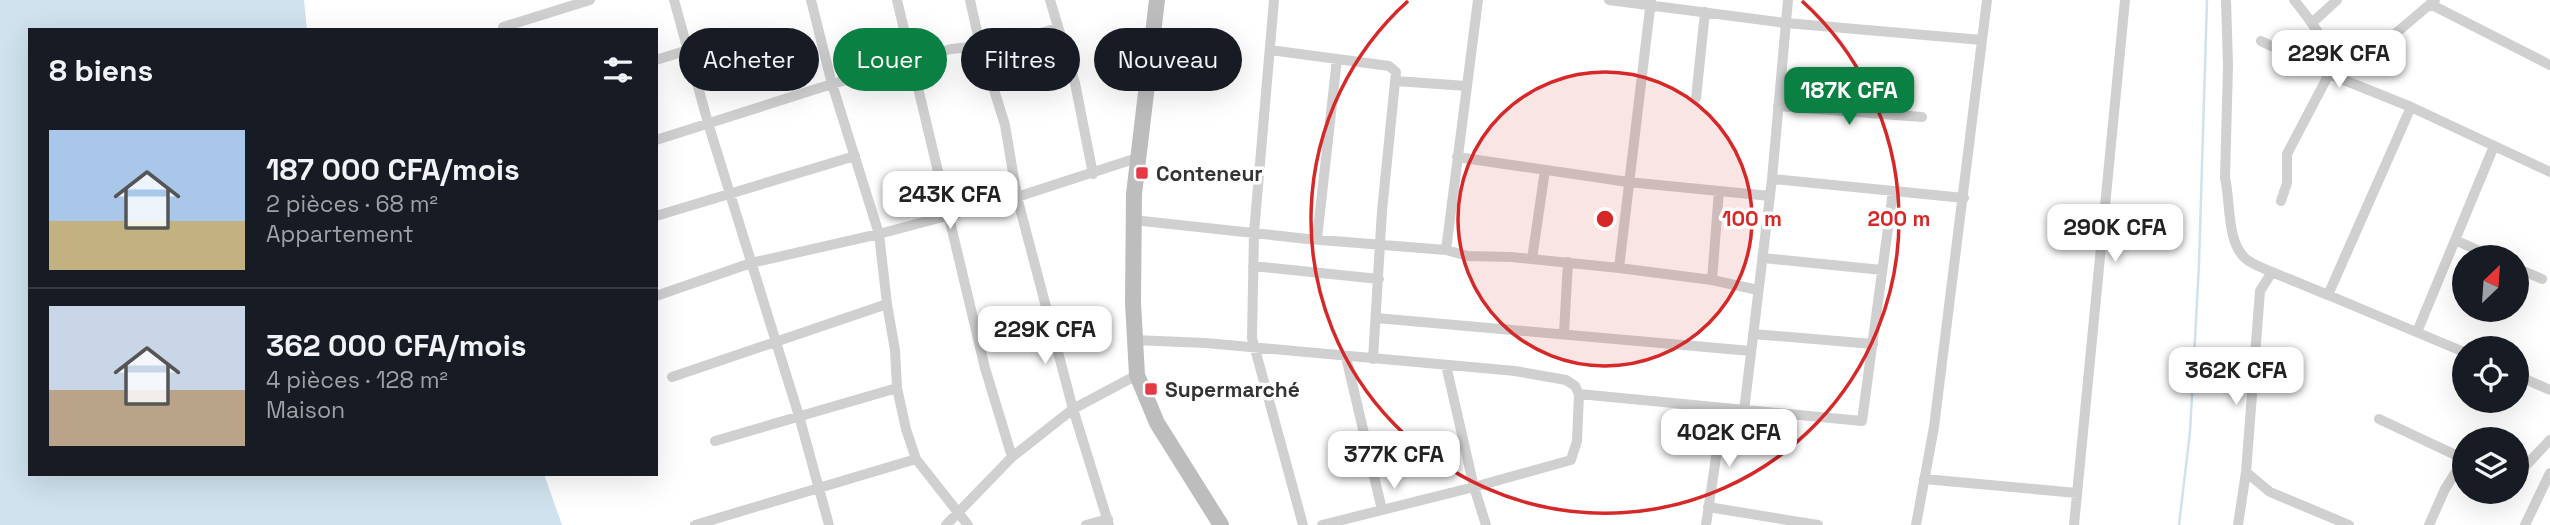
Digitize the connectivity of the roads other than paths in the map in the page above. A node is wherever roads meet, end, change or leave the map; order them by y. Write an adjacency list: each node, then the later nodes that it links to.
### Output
1 (590, 0): 22 (street)
2 (674, 0): 23 (street)
3 (811, 0): 37 (street)
4 (897, 0): 24 (street)
5 (970, 0): 25 (street)
6 (1050, 0): 26 (street)
7 (1157, 0): 52 (street)
8 (1274, 0): 29 (street)
9 (1478, 0): 38 (street)
10 (1609, 0): 17 (street)
11 (1788, 0): 21 (street)
12 (1987, 0): 27 (street)
13 (2125, 0): 125 (street)
14 (2226, 0): 82 (street)
15 (2294, 0): 20 (street)
16 (2337, 0): 20 (street)
17 (1651, 2): 19 (street); 57 (street)
18 (2432, 2): 33 (street); 34 (street)
19 (1705, 12): 21 (street); 43 (street)
20 (2313, 22): 34 (street)
21 (1786, 23): 27 (street); 44 (street)
22 (503, 27)
23 (682, 28)
24 (904, 28)
25 (976, 28)
26 (1058, 28)
27 (1982, 40): 63 (street)
28 (2261, 41): 35 (street)
29 (1270, 50): 32 (street); 68 (street)
30 (679, 53): 31 (street)
31 (658, 59)
32 (1336, 59): 36 (street); 70 (street)
33 (2550, 65)
34 (2343, 69): 35 (street)
35 (2329, 74): 45 (street); 64 (street)
36 (1396, 81): 38 (street); 72 (street)
37 (832, 84): 47 (street); 50 (street)
38 (1466, 86): 51 (street)
39 (699, 91): 47 (street)
40 (919, 91): 66 (street)
41 (994, 91): 62 (street)
42 (1077, 91): 55 (street)
43 (1696, 97)
44 (1778, 106): 46 (street); 56 (street)
45 (2411, 107): 49 (street); 89 (street)
46 (1922, 117)
47 (708, 123): 48 (street); 60 (street)
48 (658, 139)
49 (2494, 146): 54 (street); 71 (street)
50 (855, 156): 60 (street); 69 (street)
51 (1457, 157): 53 (street); 74 (street)
52 (1137, 159): 55 (street); 67 (street)
53 (1545, 170): 57 (street); 76 (street)
54 (2550, 172)
55 (1093, 174): 62 (street)
56 (1772, 179): 59 (street); 61 (street)
57 (1628, 182): 58 (street); 80 (street)
58 (1719, 191): 61 (street); 86 (street)
59 (1893, 191): 63 (street); 81 (street)
60 (730, 194): 65 (street); 78 (street)
61 (1770, 196): 75 (street)
62 (1017, 197): 66 (street); 110 (street)
63 (1964, 198): 122 (street)
64 (2281, 201)
65 (658, 215)
66 (950, 215): 69 (street); 117 (street)
67 (1133, 220): 68 (street); 95 (street)
68 (1254, 233): 70 (street); 79 (street)
69 (879, 234): 78 (street); 90 (street)
70 (1317, 239): 72 (street)
71 (2455, 240): 73 (street); 92 (street)
72 (1381, 245): 74 (street); 84 (street)
73 (2466, 245)
74 (1446, 250): 76 (street)
75 (1763, 258): 81 (street); 87 (street)
76 (1532, 259): 77 (street)
77 (1568, 262): 80 (street); 93 (street)
78 (751, 263): 88 (street); 96 (street)
79 (1253, 266): 84 (street); 99 (street)
80 (1619, 268): 86 (street)
81 (1882, 270): 97 (street)
82 (2272, 272): 89 (street); 120 (street)
83 (2529, 274): 85 (street)
84 (1379, 278): 91 (street)
85 (2542, 279)
86 (1712, 280): 87 (street)
87 (1758, 290): 94 (street)
88 (658, 295)
89 (2328, 295): 92 (street)
90 (887, 304): 96 (street); 107 (street)
91 (1376, 318): 93 (street); 102 (street)
92 (2417, 332): 98 (street)
93 (1564, 333): 100 (street)
94 (1753, 334): 97 (street); 100 (street)
95 (1134, 340): 99 (street); 104 (street)
96 (774, 341): 105 (street); 113 (street)
97 (1873, 344): 112 (street)
98 (2452, 347)
99 (1254, 349): 101 (street); 136 (street)
100 (1751, 351): 112 (street)
101 (1346, 357): 102 (street); 127 (street)
102 (1373, 359): 103 (street)
103 (1446, 365): 109 (street); 124 (street)
104 (1137, 375): 110 (street); 135 (street)
105 (672, 377)
106 (2529, 381): 108 (street)
107 (897, 388): 113 (street); 118 (street)
108 (2550, 390)
109 (1579, 394): 111 (street); 124 (street)
110 (1073, 409): 117 (street); 129 (street)
111 (1723, 410): 112 (street); 126 (street)
112 (1744, 411)
113 (799, 416): 116 (street); 123 (street)
114 (2379, 419): 145 (street)
115 (2550, 440): 119 (street)
116 (715, 441)
117 (1012, 457): 128 (street)
118 (916, 459): 123 (street); 128 (street)
119 (2529, 463)
120 (2246, 472): 143 (street); 144 (street)
121 (2550, 473): 146 (street)
122 (1924, 479): 125 (street); 141 (street)
123 (820, 487): 130 (street); 131 (street)
124 (1475, 487): 127 (street); 138 (street)
125 (2077, 493): 142 (street)
126 (1707, 508): 139 (street); 140 (street)
127 (1382, 510): 137 (street)
128 (960, 512): 132 (street); 133 (street)
129 (1109, 522): 134 (street)
130 (695, 525)
131 (829, 525)
132 (946, 525)
133 (968, 525)
134 (1086, 525)
135 (1221, 525)
136 (1303, 525)
137 (1322, 525)
138 (1486, 525)
139 (1706, 525)
140 (1811, 525)
141 (1916, 525)
142 (2074, 525)
143 (2238, 525)
144 (2349, 525)
145 (2429, 525)
146 (2525, 525)

